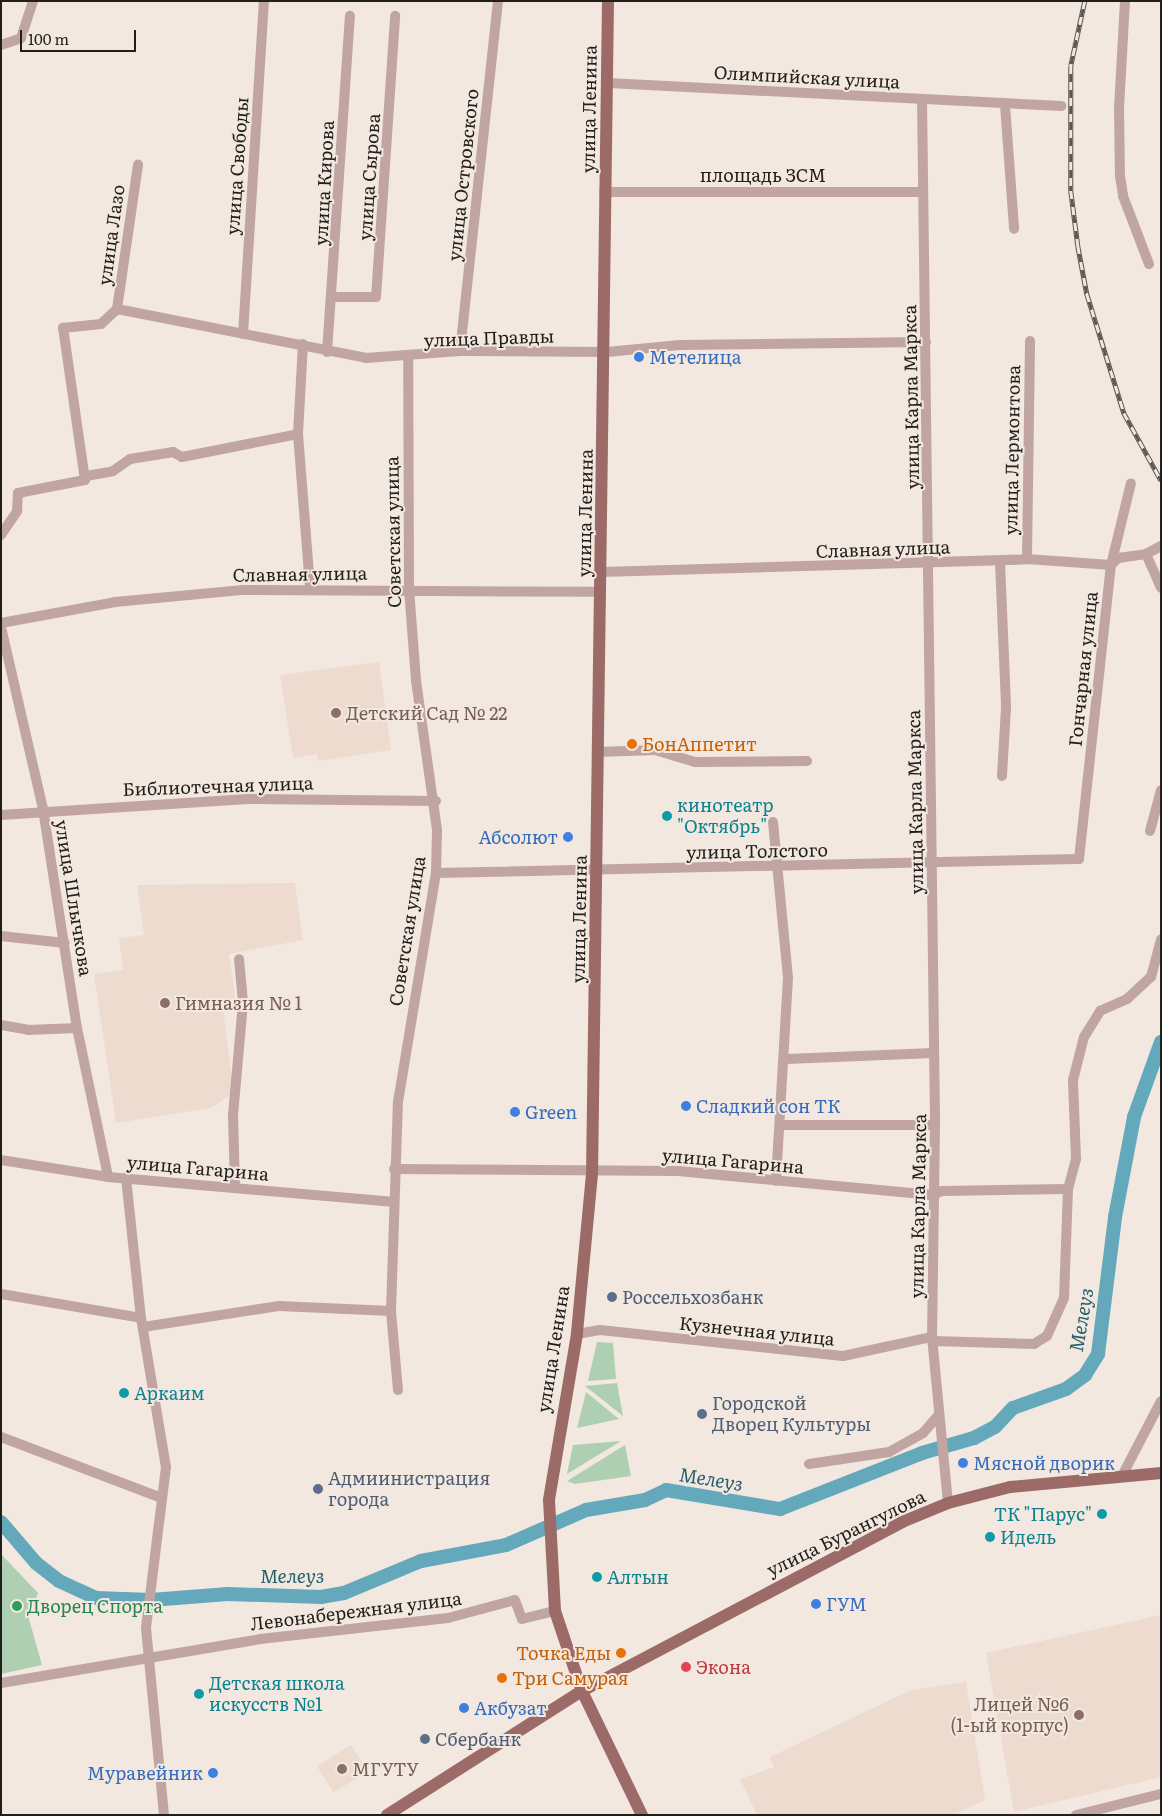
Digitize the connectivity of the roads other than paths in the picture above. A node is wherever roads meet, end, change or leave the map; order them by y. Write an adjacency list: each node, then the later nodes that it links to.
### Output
1 (33, 1): 8 (street)
2 (264, 1): 20 (street, улица Свободы)
3 (498, 1): 24 (street, улица Островского)
4 (608, 1): 9 (main road, улица Ленина)
5 (1125, 1): 17 (street)
6 (350, 16): 18 (street, улица Кирова)
7 (395, 16): 18 (street, улица Сырова)
8 (1, 45)
9 (608, 83): 10 (street, Олимпийская улица); 14 (main road, улица Ленина)
10 (922, 98): 11 (street, Олимпийская улица); 15 (street, улица Карла Маркса)
11 (1005, 105): 12 (street, Олимпийская улица); 16 (street)
12 (1061, 106)
13 (138, 165): 19 (street, улица Лазо)
14 (604, 192): 15 (street, площадь ЗСМ); 26 (main road, улица Ленина)
15 (922, 192): 22 (street, улица Карла Маркса)
16 (1014, 229)
17 (1149, 264)
18 (333, 297): 25 (street, улица Кирова)
19 (117, 309): 20 (street, улица Правды); 29 (street)
20 (243, 334): 23 (street, улица Правды)
21 (1030, 340): 34 (street, улица Лермонтова)
22 (926, 342): 26 (street, улица Правды); 36 (street, улица Карла Маркса)
23 (303, 344): 25 (street, улица Правды); 28 (street)
24 (460, 351): 26 (street, улица Правды); 27 (street, улица Правды)
25 (327, 352): 27 (street, улица Правды)
26 (607, 352): 38 (main road, улица Ленина)
27 (408, 357): 41 (street, Советская улица)
28 (298, 434): 29 (street); 39 (street)
29 (86, 476): 31 (street)
30 (1131, 483): 37 (street, Гончарная улица)
31 (1, 535)
32 (1161, 546): 33 (street, Славная улица)
33 (1146, 554): 37 (street, Славная улица); 40 (street)
34 (1028, 559): 35 (street, Славная улица); 37 (street, Славная улица)
35 (1000, 562): 36 (street, Славная улица); 46 (street)
36 (929, 563): 38 (street, Славная улица); 54 (street, улица Карла Маркса)
37 (1111, 565): 53 (street, Гончарная улица)
38 (601, 572): 42 (main road, улица Ленина)
39 (310, 587): 41 (street, Славная улица); 43 (street, Славная улица)
40 (1161, 588)
41 (409, 589): 42 (street, Славная улица); 48 (street, Советская улица)
42 (601, 592): 44 (main road, улица Ленина)
43 (1, 625): 49 (street, улица Шлычкова)
44 (598, 752): 45 (street); 55 (main road, улица Ленина)
45 (807, 761)
46 (1002, 776)
47 (1161, 790): 52 (street)
48 (436, 801): 49 (street, Библиотечная улица); 57 (street, Советская улица)
49 (44, 809): 50 (street, Библиотечная улица); 60 (street, улица Шлычкова)
50 (1, 815)
51 (773, 822): 56 (street)
52 (1150, 831)
53 (1079, 860): 54 (street, улица Толстого)
54 (932, 863): 56 (street, улица Толстого); 64 (street, улица Карла Маркса)
55 (597, 868): 56 (street, улица Толстого); 57 (street, улица Толстого); 70 (main road, улица Ленина)
56 (778, 869): 65 (street)
57 (436, 873): 69 (street, Советская улица)
58 (1, 936): 60 (street)
59 (1161, 939): 75 (street)
60 (65, 943): 63 (street, улица Шлычкова)
61 (239, 960): 74 (street)
62 (1, 1025): 63 (street)
63 (77, 1028): 71 (street, улица Шлычкова)
64 (934, 1053): 65 (street); 67 (street, улица Карла Маркса)
65 (786, 1059): 66 (street)
66 (781, 1125): 67 (street); 73 (street)
67 (935, 1125): 76 (street, улица Карла Маркса)
68 (1, 1160): 71 (street, улица Гагарина)
69 (394, 1169): 70 (street, улица Гагарина); 77 (street, Советская улица)
70 (592, 1174): 73 (street, улица Гагарина); 81 (main road, улица Ленина)
71 (108, 1177): 72 (street, улица Гагарина)
72 (126, 1178): 74 (street, улица Гагарина); 80 (street)
73 (776, 1181): 76 (street, улица Гагарина)
74 (235, 1187): 77 (street, улица Гагарина)
75 (1068, 1189): 76 (street, улица Гагарина); 82 (street, Кузнечная улица)
76 (933, 1195): 82 (street, улица Карла Маркса)
77 (392, 1202): 79 (street, Советская улица)
78 (1, 1294): 80 (street)
79 (391, 1311): 80 (street); 83 (street, Советская улица)
80 (142, 1322): 92 (street)
81 (578, 1334): 82 (street, Кузнечная улица); 94 (main road, улица Ленина)
82 (933, 1339): 85 (street, улица Карла Маркса)
83 (398, 1390)
84 (1161, 1400): 89 (street)
85 (938, 1421): 87 (street); 93 (street, улица Карла Маркса)
86 (1, 1437): 92 (street)
87 (809, 1464)
88 (1161, 1473): 90 (main road, улица Бурангулова)
89 (1123, 1474): 90 (main road, улица Бурангулова); 93 (main road, улица Бурангулова)
90 (1147, 1474): 91 (main road, улица Бурангулова)
91 (1161, 1480)
92 (159, 1497): 95 (street)
93 (948, 1503): 97 (main road, улица Бурангулова)
94 (555, 1611): 95 (street, Левонабережная улица); 97 (main road, улица Ленина)
95 (146, 1656): 96 (street); 99 (street)
96 (1, 1683)
97 (582, 1691): 100 (main road, улица Бурангулова); 101 (main road, улица Ленина)
98 (1161, 1794): 102 (street)
99 (164, 1815)
100 (387, 1815)
101 (642, 1815)
102 (1076, 1815)

